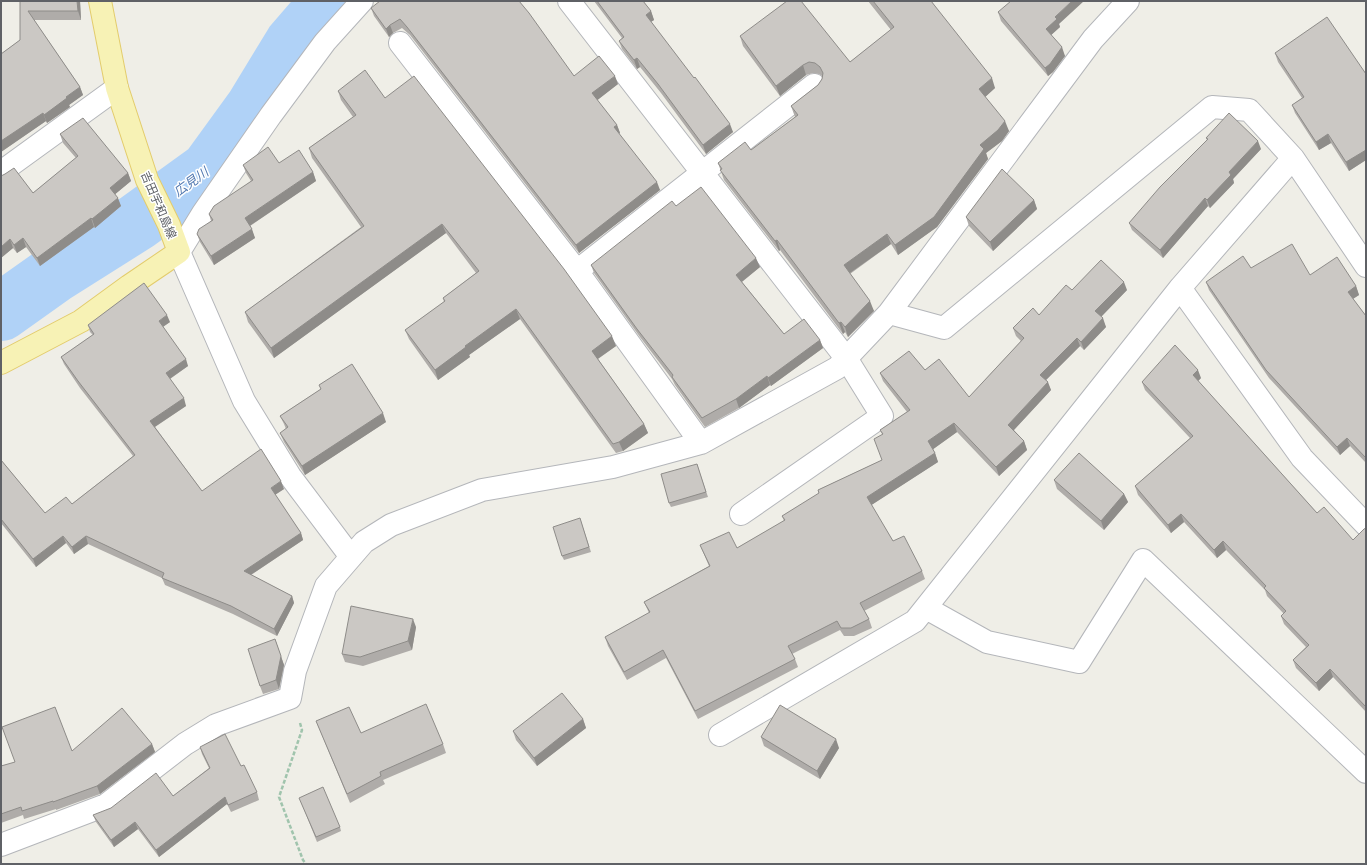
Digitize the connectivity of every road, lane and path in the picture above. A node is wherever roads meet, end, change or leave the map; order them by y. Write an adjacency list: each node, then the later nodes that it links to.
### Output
1 (100, 1): 7 (main road, 吉田宇和島線)
2 (362, 1): 11 (street)
3 (569, 1): 10 (street)
4 (1128, 1): 15 (street)
5 (400, 43): 13 (street)
6 (814, 85): 10 (street)
7 (117, 88): 9 (street); 11 (main road, 吉田宇和島線)
8 (1293, 158): 12 (street); 14 (street); 15 (street)
9 (1, 172)
10 (703, 173): 13 (street); 16 (street)
11 (179, 252): 17 (main road, 吉田宇和島線); 21 (street)
12 (1366, 266)
13 (577, 271): 18 (street)
14 (1180, 288): 20 (street); 22 (street)
15 (888, 313): 16 (street)
16 (846, 358): 18 (street); 19 (street)
17 (1, 363)
18 (701, 443): 21 (street)
19 (741, 514)
20 (1366, 525)
21 (351, 558): 23 (street)
22 (926, 608): 24 (street); 25 (street)
23 (290, 698): 26 (street); 27 (path)
24 (720, 735)
25 (1366, 772)
26 (1, 845)
27 (306, 864)

